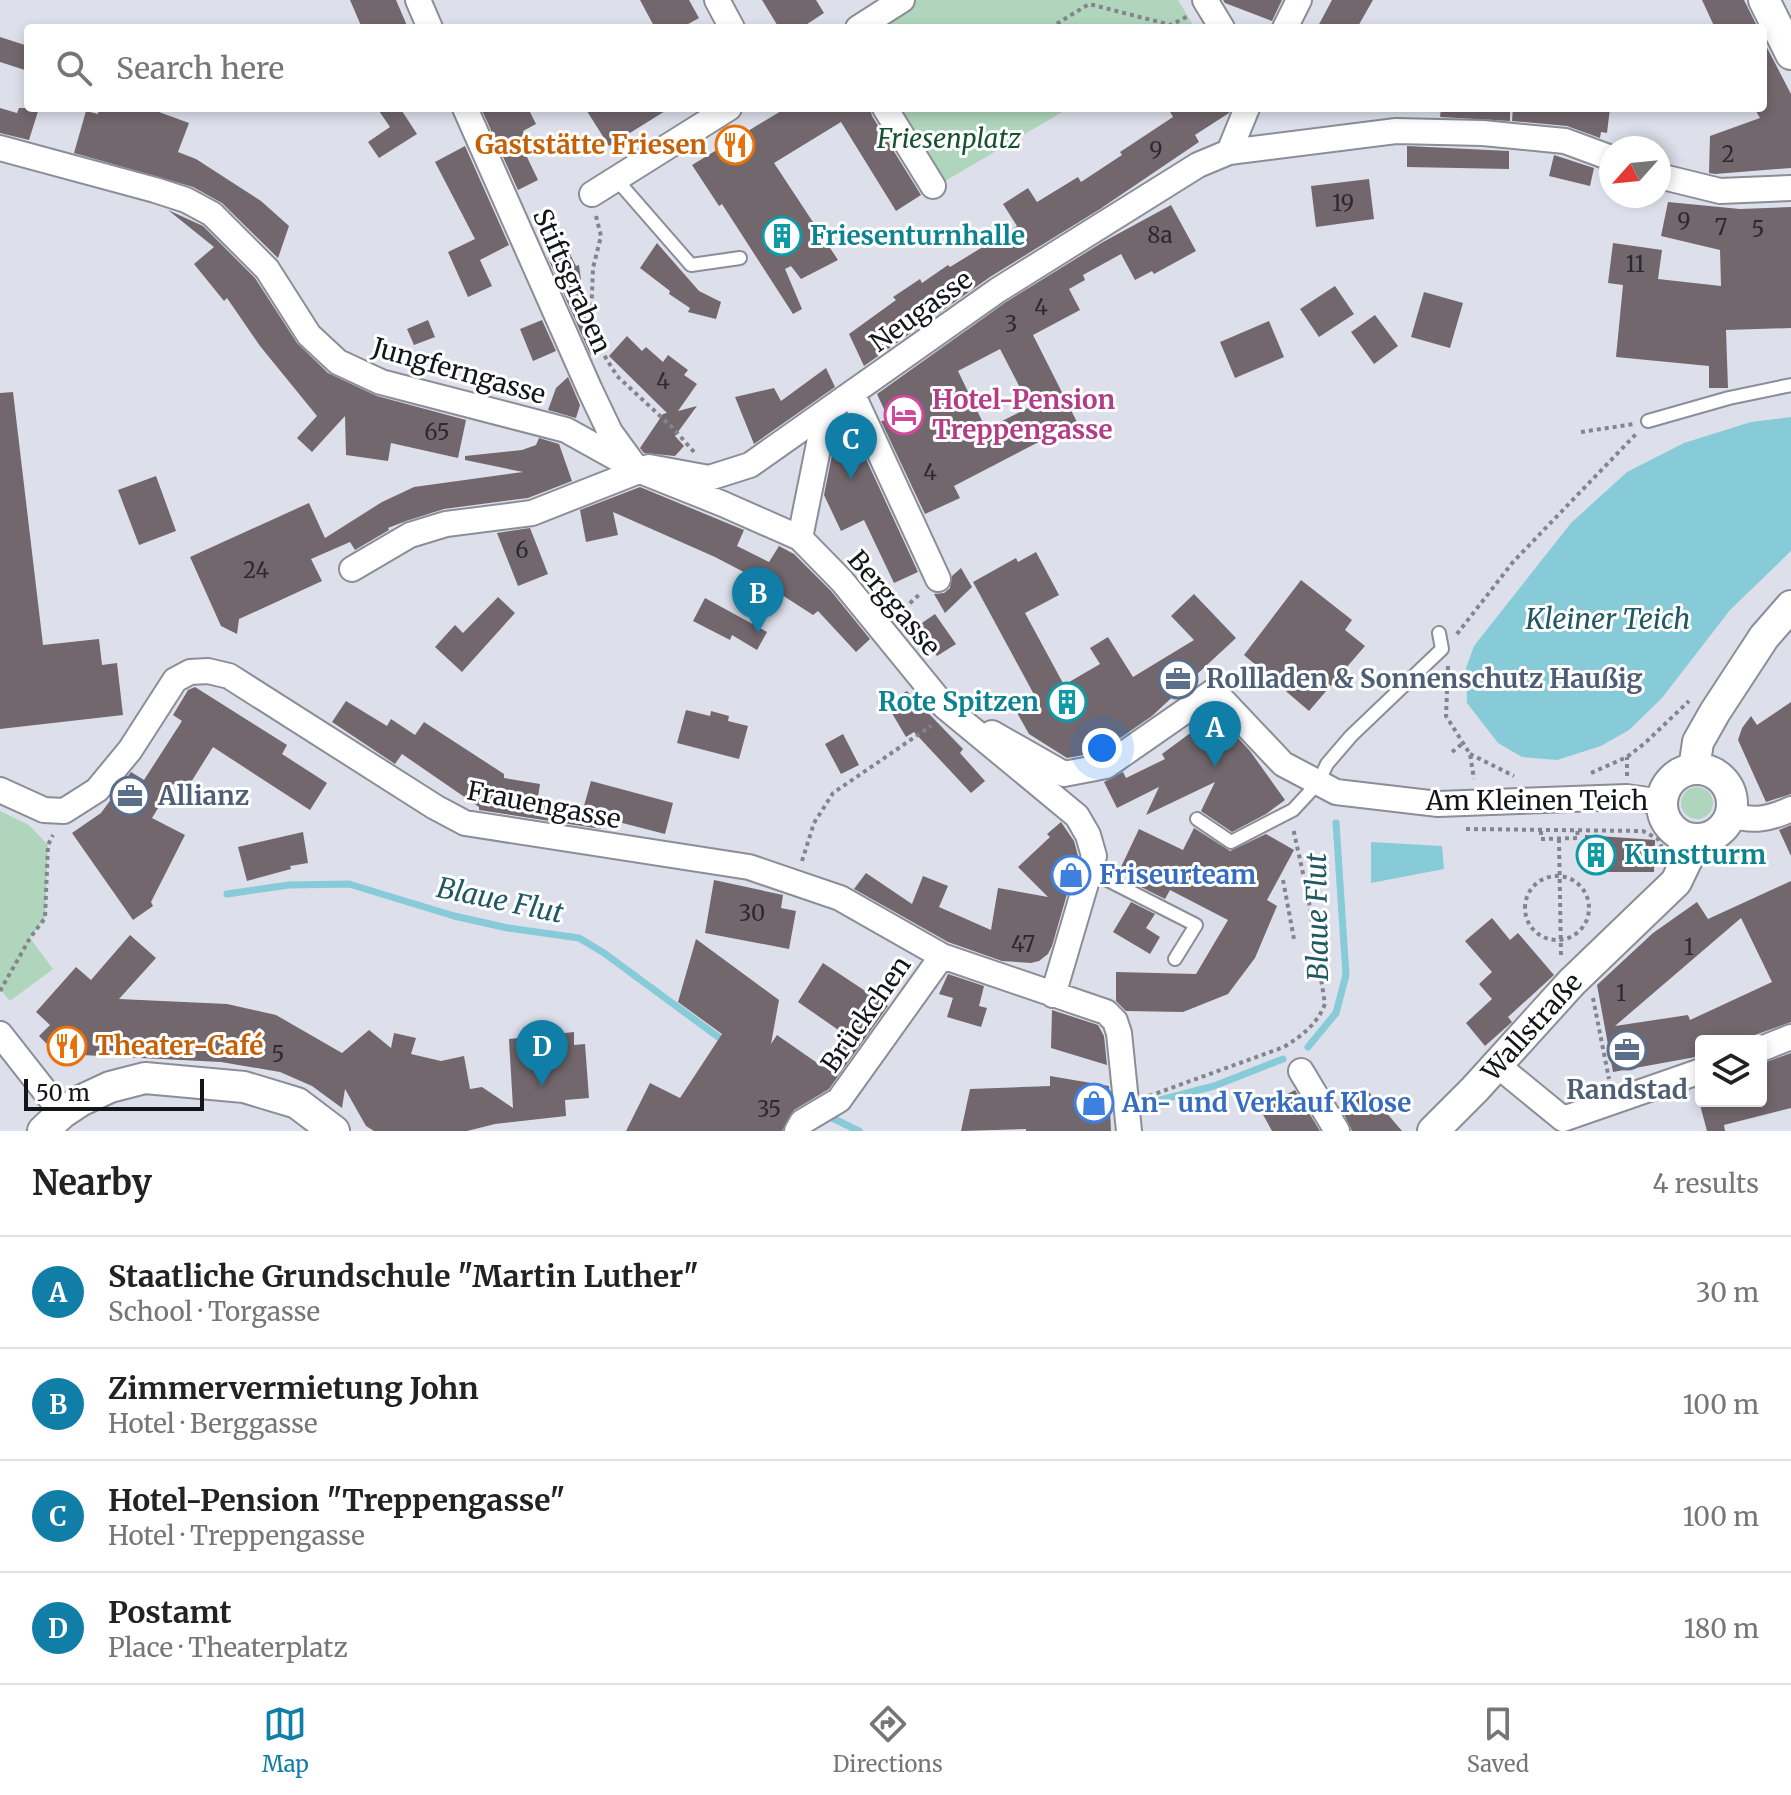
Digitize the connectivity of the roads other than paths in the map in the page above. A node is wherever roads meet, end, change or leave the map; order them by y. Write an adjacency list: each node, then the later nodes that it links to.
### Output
1 (418, 0): 7 (street)
2 (717, 0): 8 (street)
3 (902, 0): 9 (street)
4 (1205, 0): 10 (street)
5 (1299, 0): 11 (street)
6 (1764, 0): 12 (street)
7 (428, 24)
8 (730, 24)
9 (864, 24)
10 (1220, 24)
11 (1287, 24)
12 (1791, 54)
13 (467, 112): 30 (street, Stiftsgraben)
14 (723, 112): 20 (street)
15 (887, 112): 22 (street)
16 (1245, 112): 18 (street)
17 (0, 148): 30 (street, Jungferngasse)
18 (1229, 152): 19 (street, Neugasse); 27 (street, Neugasse)
19 (1599, 154)
20 (616, 179): 24 (street); 25 (lane)
21 (1671, 179): 23 (street)
22 (933, 186)
23 (1791, 188)
24 (592, 194)
25 (740, 258)
26 (1791, 385): 29 (lane)
27 (853, 395): 28 (street, Neugasse); 33 (street)
28 (825, 414): 30 (street, Neugasse); 31 (street)
29 (1648, 421)
30 (638, 470): 31 (street, Berggasse); 32 (street)
31 (800, 538): 36 (street, Berggasse)
32 (352, 569)
33 (938, 579)
34 (1791, 606): 37 (street)
35 (1439, 633): 38 (lane)
36 (949, 711): 38 (street, Am Kleinen Teich); 45 (street, Berggasse)
37 (1694, 769): 40 (street, Am Kleinen Teich); 42 (street)
38 (1318, 783): 40 (street, Am Kleinen Teich); 43 (lane)
39 (0, 790): 46 (street, Frauengasse)
40 (1663, 802): 44 (street, Am Kleinen Teich)
41 (1791, 809): 42 (street)
42 (1731, 815): 44 (street)
43 (1197, 819)
44 (1693, 839): 52 (street, Wallstraße)
45 (1090, 871): 47 (lane); 48 (street, Berggasse)
46 (942, 956): 48 (street); 57 (street, Brückchen)
47 (1175, 959)
48 (1053, 995): 58 (street)
49 (1791, 1037): 51 (street)
50 (3, 1044): 55 (street)
51 (1767, 1047)
52 (1497, 1065): 54 (street); 60 (street, Wallstraße)
53 (1301, 1071): 59 (street)
54 (1695, 1073)
55 (53, 1122): 56 (street)
56 (334, 1131)
57 (797, 1131)
58 (1129, 1131)
59 (1337, 1131)
60 (1433, 1131)

